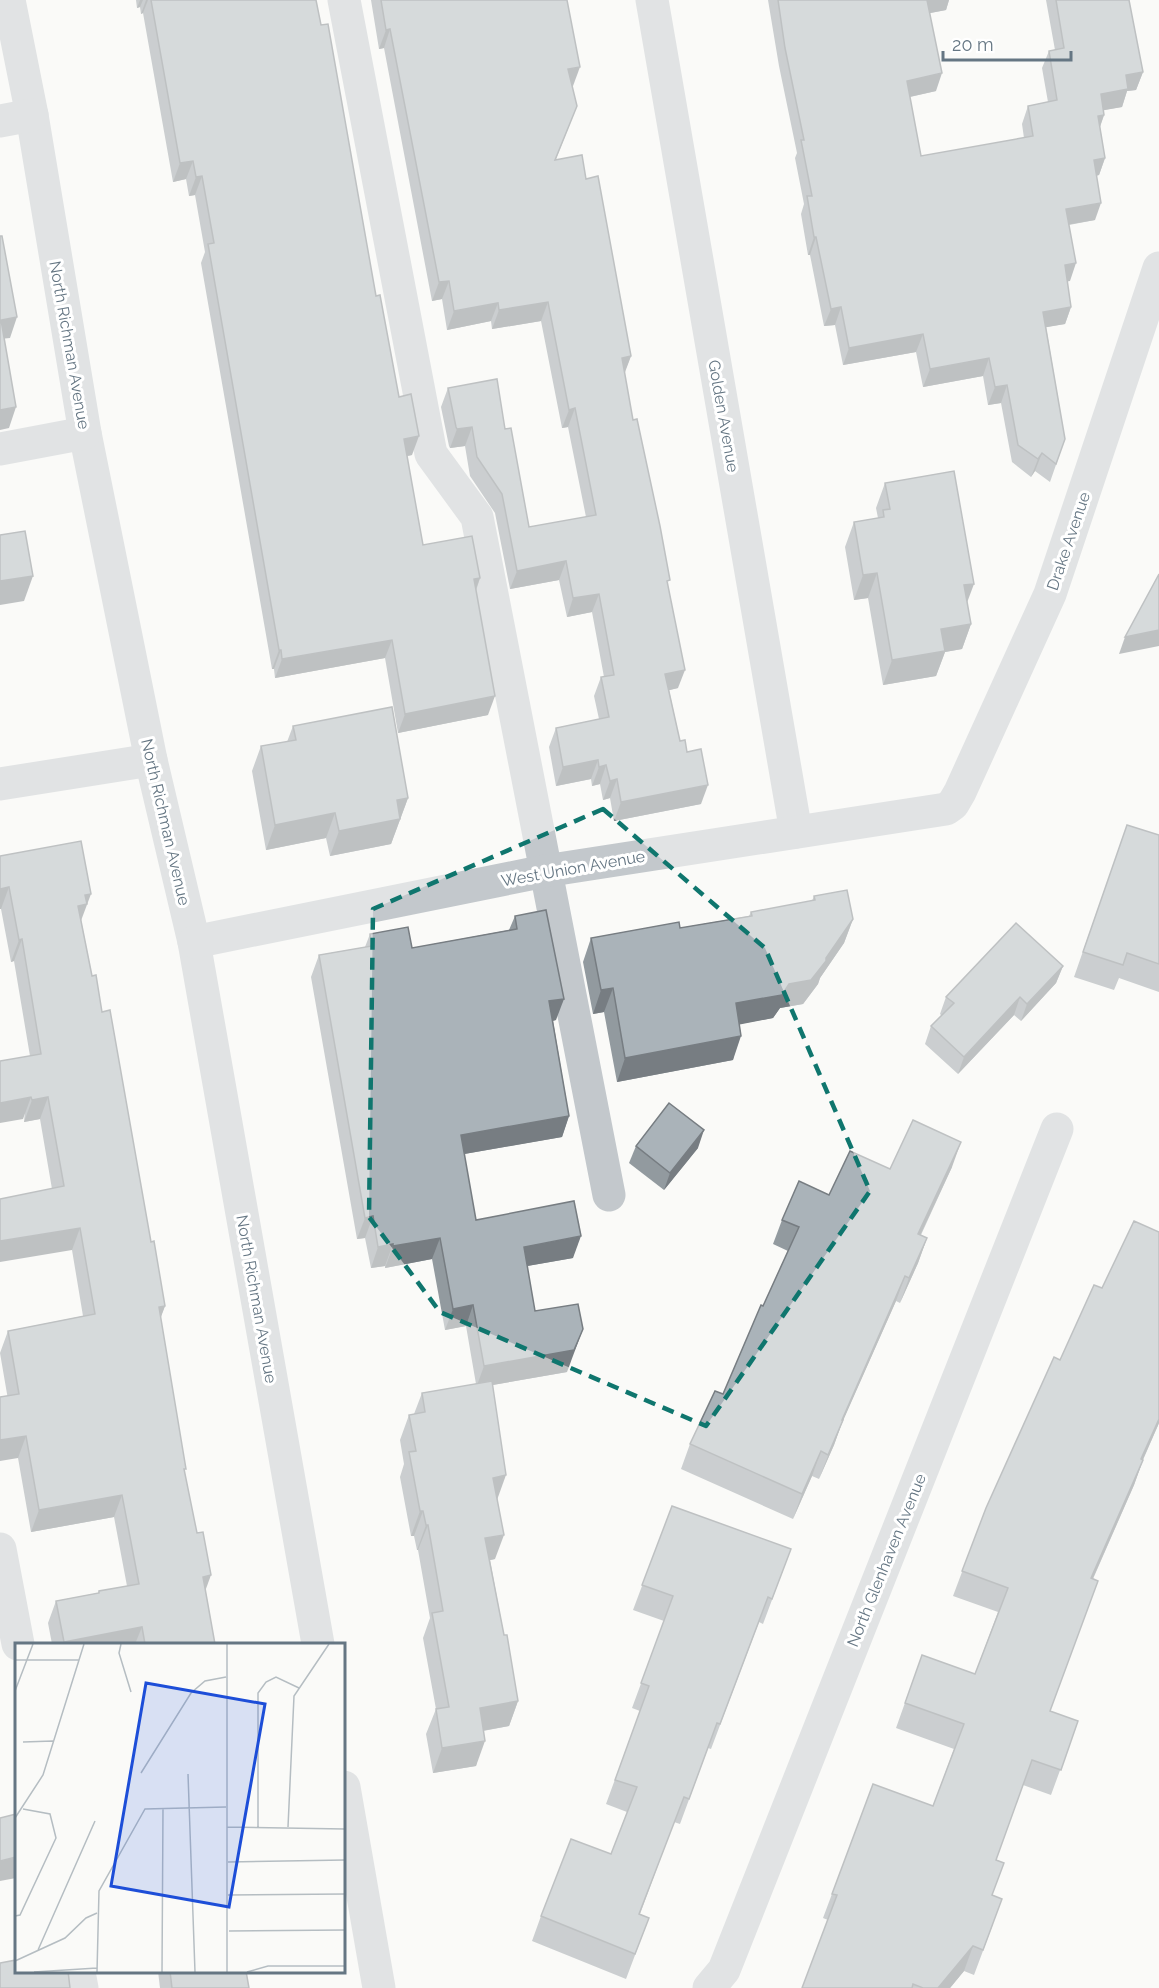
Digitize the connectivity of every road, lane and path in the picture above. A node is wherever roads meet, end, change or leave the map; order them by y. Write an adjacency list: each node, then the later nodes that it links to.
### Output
1 (9, 0): 4 (street, North Richman Avenue)
2 (344, 0): 13 (street)
3 (652, 0): 12 (street, Golden Avenue)
4 (32, 115): 5 (street); 7 (street, North Richman Avenue)
5 (0, 121)
6 (1159, 268): 11 (street, Drake Avenue)
7 (85, 433): 8 (street); 9 (street, North Richman Avenue)
8 (0, 449)
9 (152, 760): 10 (street); 14 (street, North Richman Avenue)
10 (0, 784)
11 (953, 804): 12 (street, West Union Avenue)
12 (796, 832): 13 (street, West Union Avenue)
13 (545, 871): 14 (street, West Union Avenue); 16 (street)
14 (194, 942): 19 (street, North Richman Avenue)
15 (1057, 1129): 24 (street, North Glenhaven Avenue)
16 (609, 1195)
17 (0, 1549): 18 (street)
18 (18, 1643)
19 (318, 1643)
20 (345, 1792): 23 (street)
21 (79, 1973): 22 (street)
22 (82, 1988)
23 (379, 1988)
24 (709, 1988)

